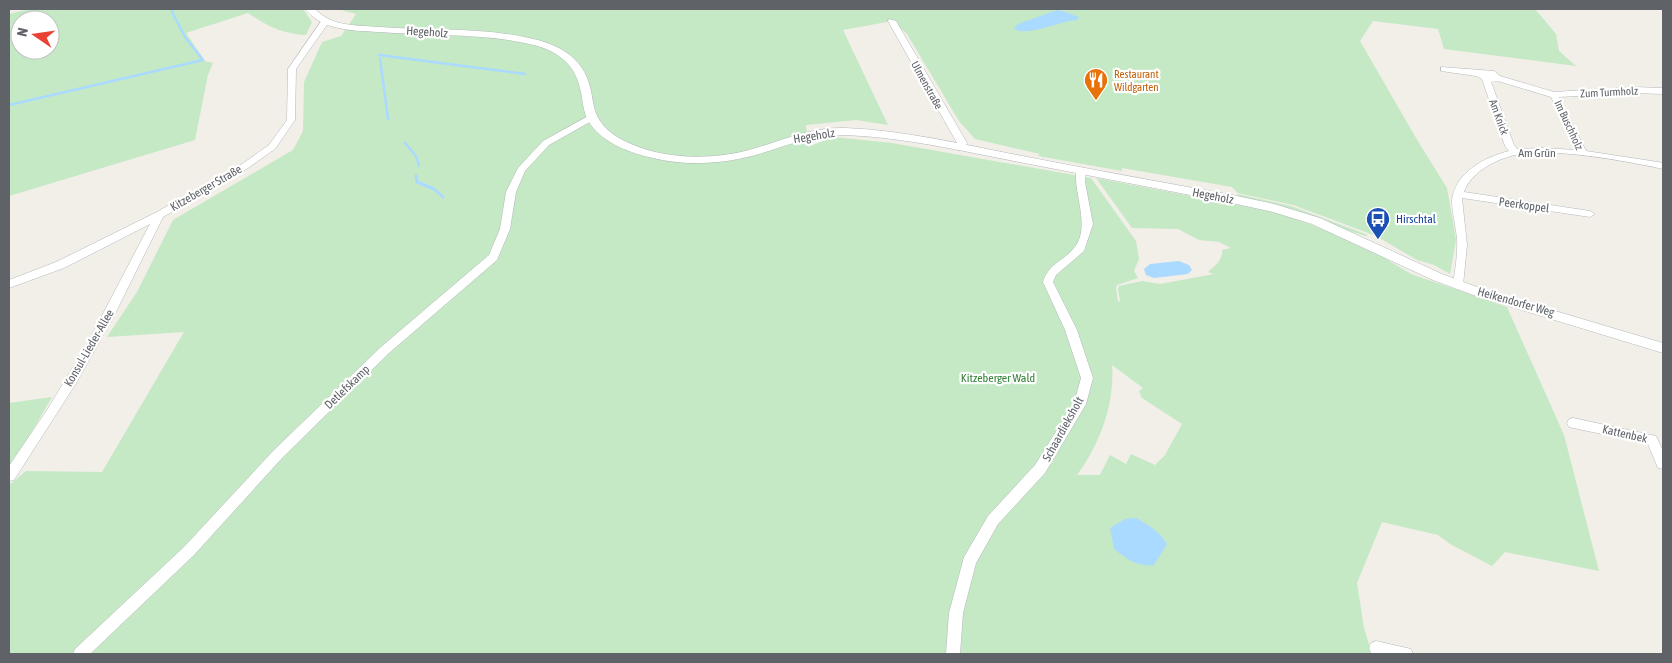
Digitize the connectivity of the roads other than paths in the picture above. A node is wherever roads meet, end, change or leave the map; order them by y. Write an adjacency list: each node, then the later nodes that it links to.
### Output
1 (310, 9): 3 (street, Hegeholz)
2 (892, 21): 9 (street, Ulmenstraße)
3 (325, 22): 8 (street, Hegeholz); 16 (street, Kitzeberger Straße)
4 (1444, 69): 5 (street)
5 (1483, 77): 7 (street, Im Buschholz); 10 (street, Am Knick)
6 (1663, 91): 7 (street, Zum Turmholz)
7 (1554, 95): 11 (street, Im Buschholz)
8 (592, 117): 9 (street, Hegeholz); 25 (street, Detlefskamp)
9 (961, 148): 13 (street, Hegeholz)
10 (1515, 152): 11 (street, Am Grün); 14 (street, Am Grün)
11 (1583, 154): 12 (street, Am Grün)
12 (1663, 166)
13 (1081, 171): 17 (street, Hegeholz); 26 (street, Schaardieksholt)
14 (1458, 194): 15 (street, Peerkoppel); 19 (street)
15 (1590, 214)
16 (159, 215): 18 (street, Kitzeberger Straße); 23 (street, Konsul-Lieder-Allee)
17 (1373, 246): 19 (street, Heikendorfer Weg)
18 (9, 284)
19 (1458, 285): 20 (street, Heikendorfer Weg)
20 (1663, 348)
21 (1573, 423): 22 (street, Kattenbek)
22 (1663, 464)
23 (9, 476)
24 (1376, 648): 27 (street)
25 (80, 654)
26 (953, 654)
27 (1406, 654)

